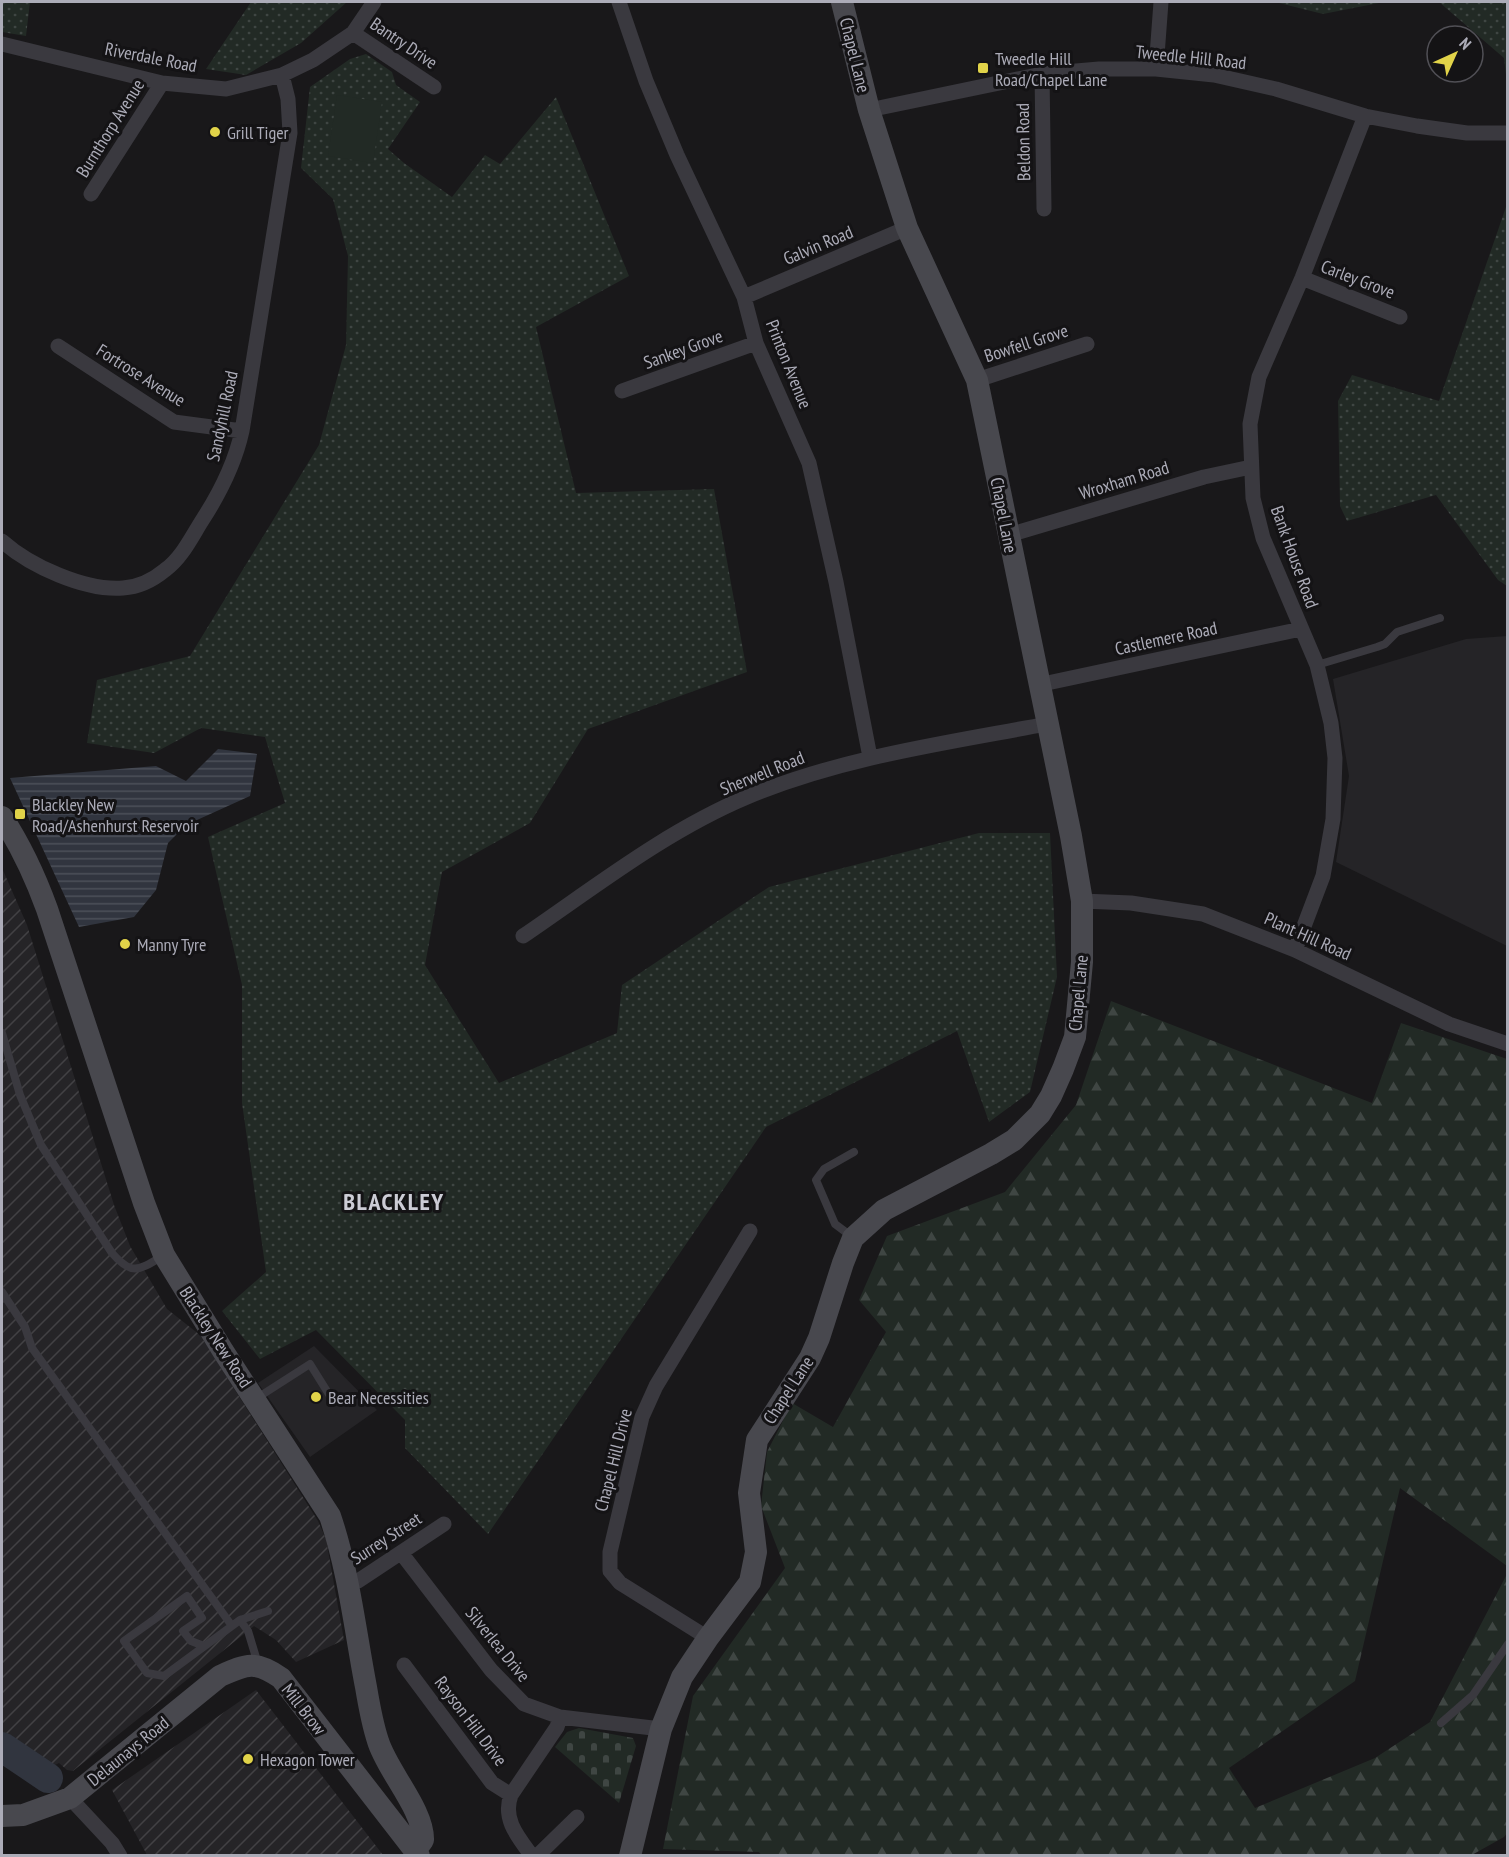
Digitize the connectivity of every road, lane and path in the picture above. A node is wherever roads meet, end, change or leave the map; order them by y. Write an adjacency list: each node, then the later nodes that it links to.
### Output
1 (374, 2): 5 (street, Riverdale Road)
2 (619, 2): 19 (street, Printon Avenue)
3 (842, 2): 12 (street, Chapel Lane)
4 (1161, 2): 7 (street)
5 (353, 33): 9 (street, Riverdale Road); 11 (street, Bantry Drive)
6 (2, 44): 10 (street, Riverdale Road)
7 (1156, 69): 8 (street, Tweedle Hill Road); 13 (street, Tweedle Hill Road)
8 (1042, 74): 12 (street, Tweedle Hill Road); 16 (street, Beldon Road)
9 (282, 75): 10 (street, Riverdale Road); 26 (street, Sandyhill Road)
10 (162, 83): 15 (street, Burnthorp Avenue)
11 (434, 87)
12 (869, 110): 17 (street, Chapel Lane)
13 (1365, 116): 14 (street, Tweedle Hill Road); 18 (street, Bank House Road)
14 (1508, 133)
15 (92, 194)
16 (1044, 209)
17 (907, 228): 19 (street, Galvin Road); 24 (street, Chapel Lane)
18 (1302, 278): 20 (street, Carley Grove); 27 (street, Bank House Road)
19 (744, 297): 21 (street, Printon Avenue)
20 (1400, 316)
21 (756, 343): 25 (street, Sankey Grove); 35 (street, Printon Avenue)
22 (1087, 344): 24 (street, Bowfell Grove)
23 (58, 346): 26 (street, Fortrose Avenue)
24 (977, 380): 28 (street, Chapel Lane)
25 (622, 391)
26 (242, 431): 29 (street, Sandyhill Road)
27 (1251, 467): 28 (street, Wroxham Road); 31 (street, Bank House Road)
28 (1010, 535): 33 (street, Chapel Lane)
29 (2, 541)
30 (1440, 618): 32 (lane)
31 (1301, 629): 32 (street, Bank House Road); 33 (street, Castlemere Road)
32 (1317, 665): 39 (street, Bank House Road)
33 (1038, 684): 34 (street, Chapel Lane)
34 (1047, 724): 35 (street, Sherwell Road); 37 (street, Chapel Lane)
35 (870, 757): 38 (street, Sherwell Road)
36 (2, 817): 45 (street, Blackley New Road)
37 (1082, 901): 39 (street, Plant Hill Road); 44 (street, Chapel Lane)
38 (523, 936)
39 (1295, 950): 41 (street, Plant Hill Road)
40 (2, 1033): 45 (lane)
41 (1508, 1044)
42 (854, 1152): 44 (lane)
43 (750, 1231): 55 (street, Chapel Hill Drive)
44 (854, 1238): 55 (street, Chapel Lane)
45 (164, 1256): 48 (street, Blackley New Road)
46 (2, 1292): 54 (lane)
47 (330, 1396): 48 (lane)
48 (255, 1398): 51 (street, Blackley New Road)
49 (444, 1524): 50 (street, Surrey Street)
50 (402, 1554): 51 (street, Surrey Street); 60 (street, Silverlea Drive)
51 (348, 1582): 67 (street, Blackley New Road)
52 (268, 1611): 53 (lane)
53 (240, 1620): 54 (lane); 58 (lane)
54 (231, 1626): 57 (lane)
55 (708, 1638): 62 (street, Chapel Lane)
56 (1508, 1644): 61 (lane)
57 (204, 1646): 57 (lane)
58 (252, 1665): 64 (street, Delaunays Road); 67 (street, Mill Brow)
59 (404, 1665): 63 (street, Rayson Hill Drive)
60 (560, 1717): 62 (street, Silverlea Drive); 63 (street, Rayson Hill Drive)
61 (1441, 1723)
62 (661, 1729): 71 (street, Chapel Lane)
63 (512, 1795): 69 (street)
64 (70, 1798): 65 (street, Delaunays Road); 68 (street)
65 (2, 1816)
66 (577, 1817): 70 (street)
67 (417, 1853)
68 (120, 1856)
69 (532, 1856)
70 (537, 1856)
71 (630, 1856)

